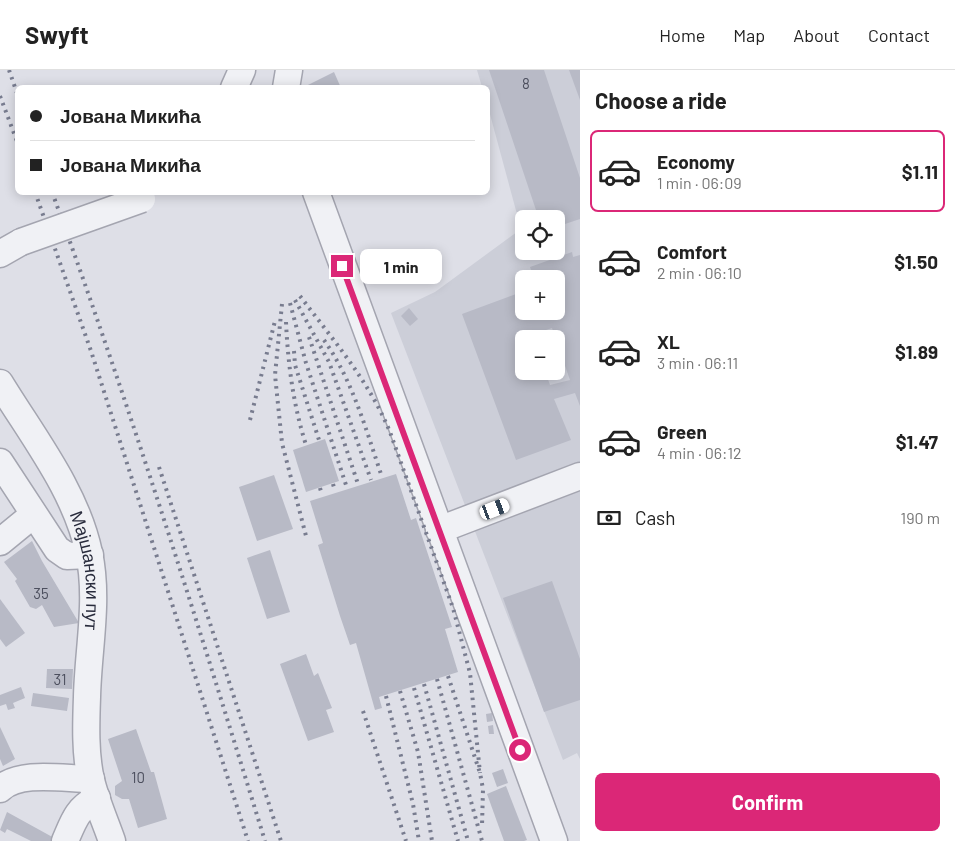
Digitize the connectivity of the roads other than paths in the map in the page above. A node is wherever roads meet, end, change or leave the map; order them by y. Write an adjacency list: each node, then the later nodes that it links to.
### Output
1 (242, 70): 3 (street)
2 (289, 70): 4 (street)
3 (235, 85)
4 (286, 85)
5 (317, 195): 12 (street)
6 (150, 196): 7 (street, bridge)
7 (10, 248)
8 (0, 383): 14 (street, Мајшански пут)
9 (0, 462): 11 (street)
10 (580, 476): 12 (street)
11 (33, 515): 13 (street); 14 (street)
12 (439, 530): 19 (street)
13 (0, 542)
14 (90, 555): 15 (street, Мајшански пут)
15 (94, 788): 16 (street); 17 (street); 18 (street, Мајшански пут)
16 (0, 789)
17 (65, 841)
18 (112, 841)
19 (554, 841)

